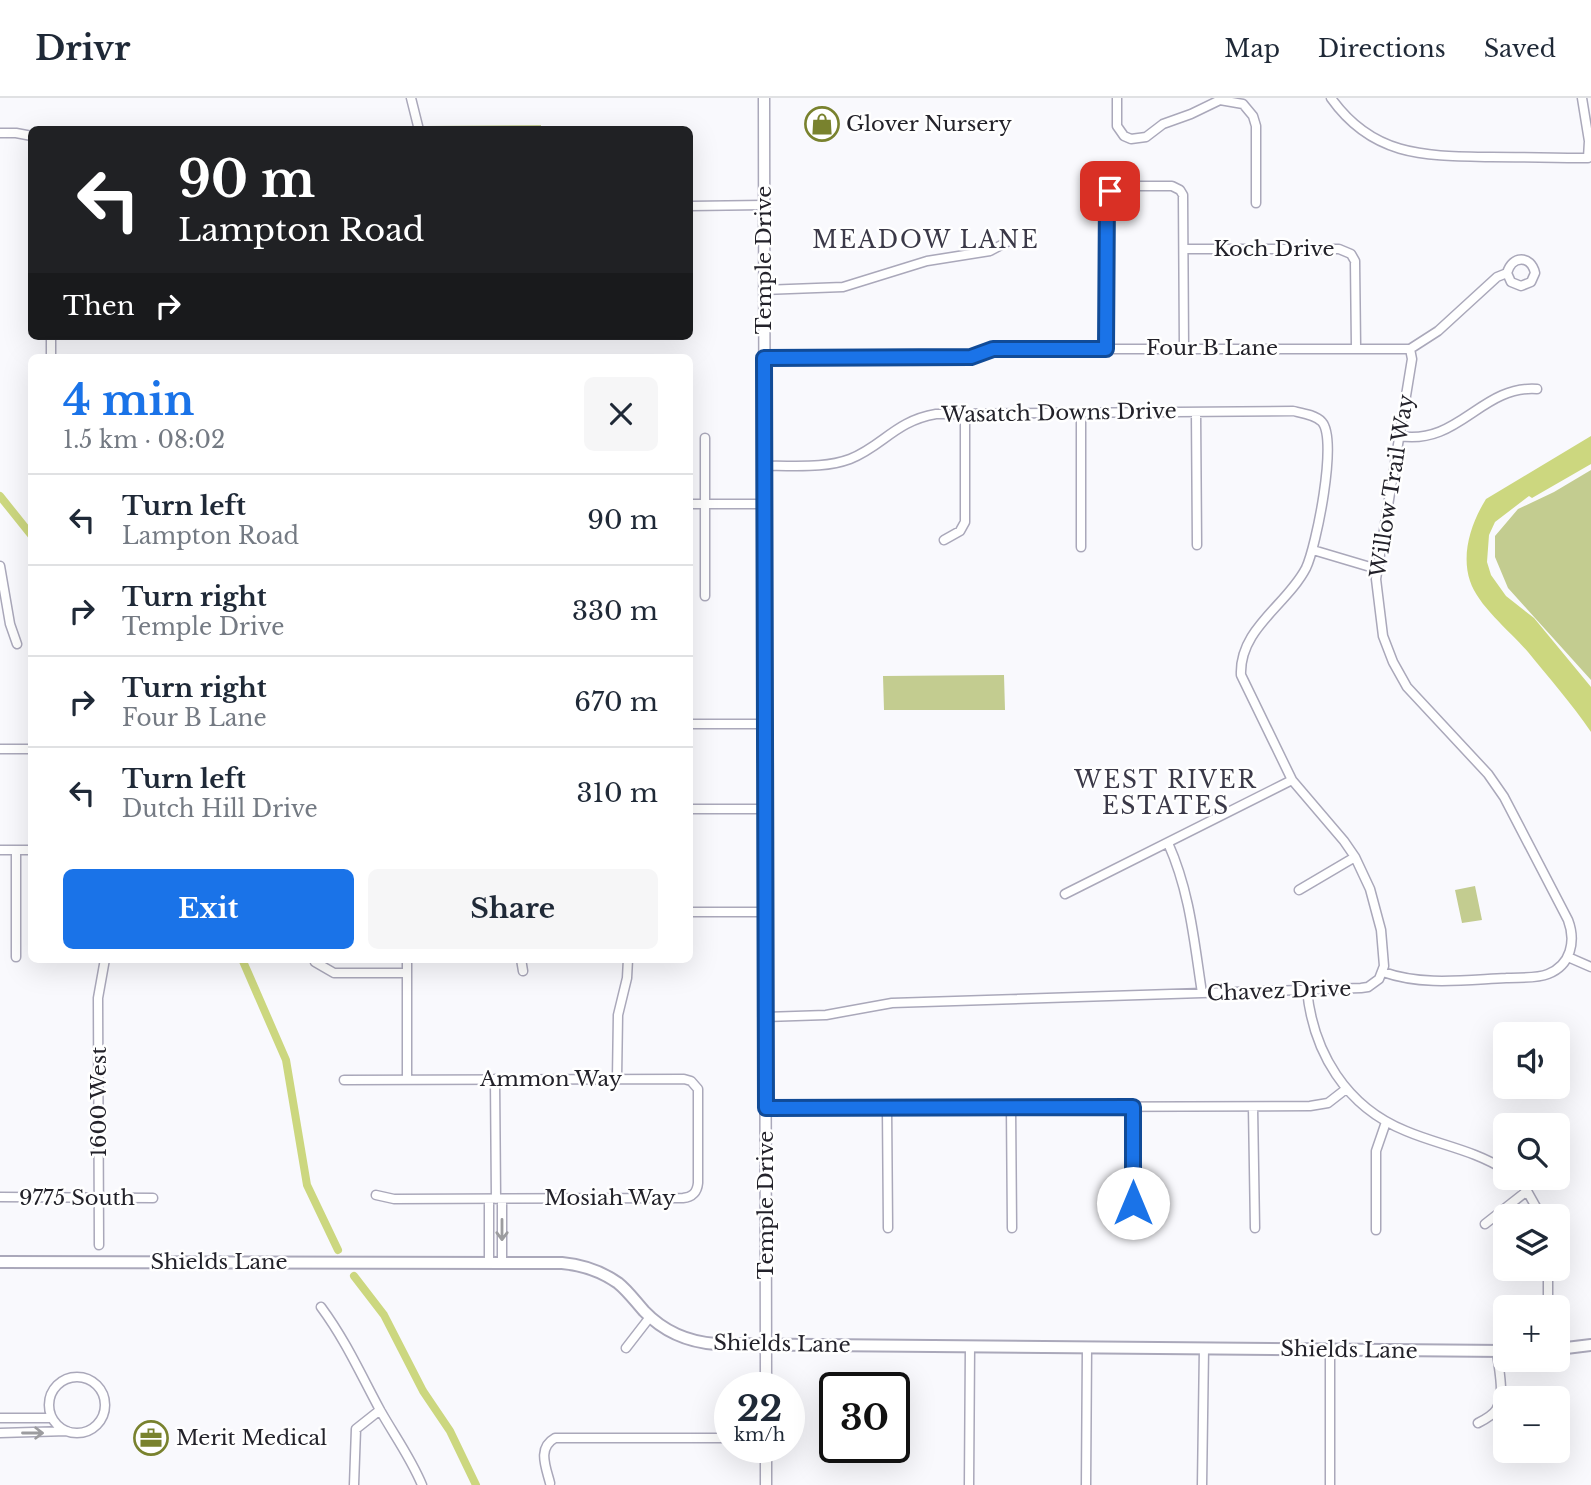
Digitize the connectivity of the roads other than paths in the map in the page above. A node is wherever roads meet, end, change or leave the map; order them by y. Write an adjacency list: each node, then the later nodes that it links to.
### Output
1 (411, 98): 7 (street)
2 (764, 98): 11 (street, Temple Drive)
3 (1116, 98): 6 (street)
4 (1331, 98): 5 (street)
5 (1583, 98)
6 (1245, 101): 10 (street)
7 (418, 126)
8 (0, 133): 9 (street)
9 (28, 135)
10 (1256, 203)
11 (764, 205): 12 (street); 16 (street, Temple Drive)
12 (693, 206)
13 (1007, 242): 16 (street)
14 (1184, 249): 17 (street, Koch Drive); 18 (street); 19 (street)
15 (1507, 272): 20 (street)
16 (763, 290): 21 (street, Temple Drive)
17 (1356, 347): 18 (street, Four B Lane); 20 (street, Four B Lane)
18 (1184, 348): 19 (street, Four B Lane)
19 (1106, 349): 21 (street, Four B Lane)
20 (1410, 349): 26 (street, Willow Trail Way)
21 (764, 358): 28 (street, Temple Drive)
22 (1537, 389): 26 (street)
23 (1081, 412): 24 (street, Wasatch Downs Drive); 25 (street, Wasatch Downs Drive); 34 (street)
24 (1196, 412): 33 (street); 35 (street, Wasatch Downs Drive)
25 (965, 413): 28 (street, Wasatch Downs Drive); 32 (street)
26 (1399, 436): 37 (street, Willow Trail Way)
27 (705, 438): 30 (street)
28 (764, 466): 31 (street, Temple Drive)
29 (693, 504): 30 (street)
30 (705, 504): 31 (street); 38 (street)
31 (764, 504): 42 (street, Temple Drive)
32 (944, 540)
33 (1197, 545)
34 (1081, 547)
35 (1313, 550): 37 (street); 45 (street)
36 (0, 566): 39 (street)
37 (1377, 569): 58 (street, Willow Trail Way)
38 (705, 596)
39 (4, 615): 40 (street)
40 (17, 644)
41 (693, 724): 42 (street)
42 (765, 724): 47 (street, Temple Drive)
43 (0, 749): 44 (street)
44 (28, 749)
45 (1292, 780): 48 (street); 52 (street)
46 (693, 809): 47 (street)
47 (765, 809): 56 (street, Temple Drive)
48 (1168, 843): 54 (street); 69 (street)
49 (0, 850): 50 (street)
50 (16, 850): 51 (street); 57 (street)
51 (28, 850)
52 (1355, 857): 53 (street); 66 (street)
53 (1299, 890)
54 (1065, 894)
55 (693, 912): 56 (street)
56 (765, 912): 70 (street, Temple Drive)
57 (16, 957)
58 (1568, 957): 64 (street); 66 (street)
59 (104, 963): 87 (street, 1600 West)
60 (318, 963): 67 (street)
61 (407, 963): 67 (street)
62 (522, 963): 65 (street)
63 (628, 963): 72 (street)
64 (1591, 967)
65 (523, 971)
66 (1383, 972): 68 (street, Chavez Drive)
67 (407, 973): 74 (street)
68 (1307, 990): 69 (street, Chavez Drive); 76 (street)
69 (1202, 993): 70 (street, Chavez Drive)
70 (765, 1017): 80 (street, Temple Drive)
71 (495, 1079): 72 (street, Ammon Way); 74 (street, Ammon Way); 89 (street)
72 (617, 1079): 75 (street, Ammon Way)
73 (344, 1080): 74 (street, Ammon Way)
74 (407, 1080)
75 (694, 1083): 89 (street, Mosiah Way)
76 (1346, 1089): 79 (street); 82 (street)
77 (1011, 1107): 78 (street); 81 (street); 94 (street)
78 (1133, 1107): 79 (street); 92 (street)
79 (1254, 1107): 95 (street)
80 (766, 1108): 81 (street); 103 (street, Temple Drive)
81 (887, 1108): 93 (street)
82 (1386, 1122): 83 (street); 96 (street)
83 (1493, 1163)
84 (1527, 1191): 90 (street); 91 (street)
85 (376, 1195): 89 (street)
86 (0, 1198): 87 (street, 9775 South)
87 (99, 1198): 88 (street, 9775 South); 97 (street, 1600 West)
88 (153, 1198)
89 (495, 1199): 99 (street); 100 (street, one-way to 100)
90 (1534, 1204)
91 (1485, 1224)
92 (1133, 1227)
93 (888, 1228)
94 (1012, 1228)
95 (1255, 1228)
96 (1376, 1230)
97 (99, 1245)
98 (0, 1262): 99 (main road, Shields Lane)
99 (489, 1262): 100 (main road, Shields Lane)
100 (502, 1262): 102 (main road, Shields Lane)
101 (320, 1307): 114 (street)
102 (650, 1317): 103 (main road, Shields Lane); 107 (street)
103 (766, 1344): 105 (main road, Shields Lane); 112 (street, Temple Drive)
104 (1591, 1345): 109 (main road)
105 (971, 1346): 106 (main road, Shields Lane); 126 (street)
106 (1087, 1347): 108 (main road, Shields Lane); 127 (street)
107 (626, 1348)
108 (1204, 1348): 110 (main road, Shields Lane); 128 (street)
109 (1570, 1348)
110 (1330, 1349): 111 (main road, Shields Lane); 129 (street)
111 (1493, 1351)
112 (765, 1372)
113 (1500, 1372): 117 (street)
114 (380, 1410): 123 (street); 124 (street)
115 (0, 1418): 116 (street)
116 (52, 1418): 118 (street); 118 (street)
117 (1478, 1423)
118 (67, 1432): 119 (street, one-way to 118)
119 (0, 1433)
120 (714, 1438): 122 (street)
121 (766, 1463): 125 (street)
122 (550, 1483)
123 (354, 1485)
124 (422, 1485)
125 (766, 1485)
126 (969, 1485)
127 (1086, 1485)
128 (1202, 1485)
129 (1331, 1485)

